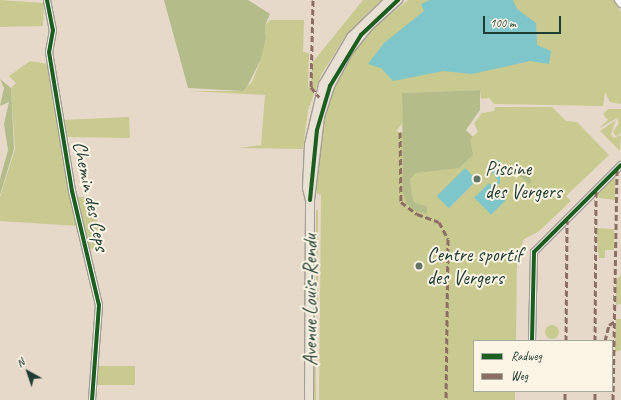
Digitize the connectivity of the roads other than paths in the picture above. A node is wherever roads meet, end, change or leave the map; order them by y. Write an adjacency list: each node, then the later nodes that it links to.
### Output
1 (47, 0): 9 (street, Chemin des Ceps)
2 (389, 0): 7 (main road, Avenue Louis-Rendu)
3 (398, 0): 7 (main road, Avenue Louis-Rendu)
4 (618, 0): 5 (street)
5 (621, 4)
6 (621, 165): 8 (street)
7 (310, 200): 10 (main road, Avenue Louis-Rendu)
8 (532, 340)
9 (92, 400)
10 (309, 400)

